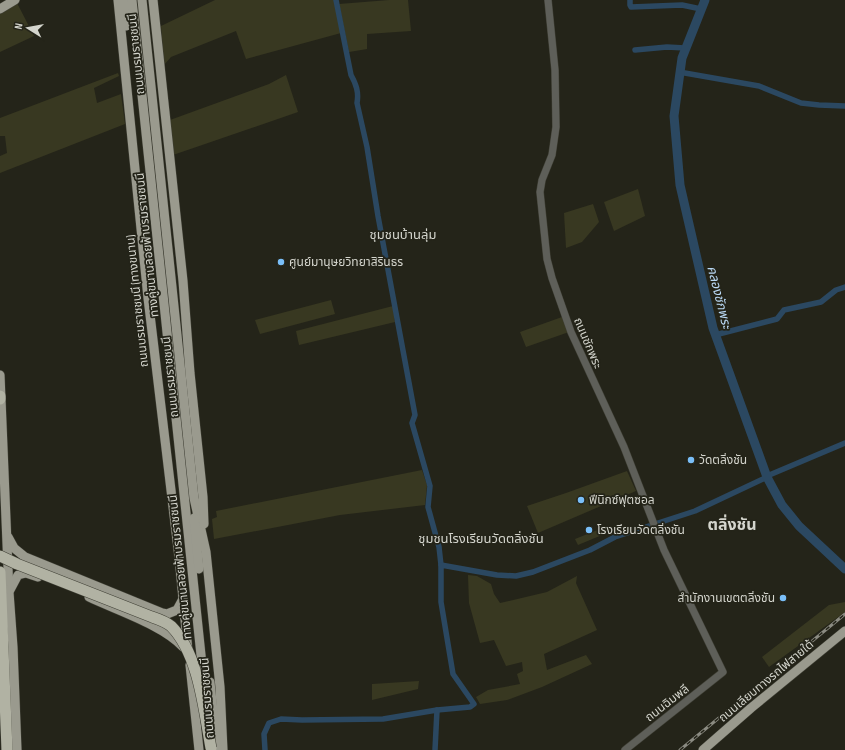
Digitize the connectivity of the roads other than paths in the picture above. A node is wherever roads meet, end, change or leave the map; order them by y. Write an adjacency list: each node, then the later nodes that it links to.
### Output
1 (16, 0): 9 (main road)
2 (118, 0): 14 (main road, ถนนบรมราชชนนี (ทางขนาน))
3 (127, 0): 14 (main road); 23 (main road, ถนนบรมราชชนนี)
4 (132, 0): 10 (main road, ทางคู่ขนานลอยฟ้าบรมราชชนนี)
5 (140, 0): 10 (main road, ทางคู่ขนานลอยฟ้าบรมราชชนนี); 16 (main road, ถนนบรมราชชนนี)
6 (148, 0): 11 (main road)
7 (153, 0): 11 (main road)
8 (548, 0): 28 (street, ถนนชักพระ)
9 (0, 9)
10 (146, 100): 30 (main road, ทางคู่ขนานลอยฟ้าบรมราชชนนี, bridge)
11 (190, 373): 16 (main road)
12 (0, 375): 13 (main road)
13 (0, 398): 15 (main road)
14 (162, 417): 22 (main road, ถนนบรมราชชนนี (ทางขนาน))
15 (6, 532): 17 (main road); 21 (main road)
16 (205, 548): 29 (main road, ถนนบรมราชชนนี)
17 (21, 555): 20 (main road); 24 (main road)
18 (0, 556): 30 (highway, bridge)
19 (0, 572): 31 (highway)
20 (22, 574): 21 (main road); 26 (main road)
21 (9, 592): 32 (main road)
22 (183, 596): 23 (main road); 24 (main road); 27 (main road, ถนนบรมราชชนนี)
23 (191, 606): 30 (main road, ถนนบรมราชชนนี)
24 (167, 614): 26 (main road)
25 (845, 631): 37 (main road, ถนนเลียบทางรถไฟสายใต้)
26 (166, 632): 27 (main road)
27 (189, 654): 33 (main road, ถนนบรมราชชนนี)
28 (722, 672): 36 (street, ถนนฉิมพลี)
29 (220, 687): 34 (main road, ถนนบรมราชชนนี); 35 (main road)
30 (212, 749)
31 (7, 750)
32 (17, 750)
33 (199, 750)
34 (223, 750)
35 (229, 750)
36 (625, 750)
37 (703, 750)

